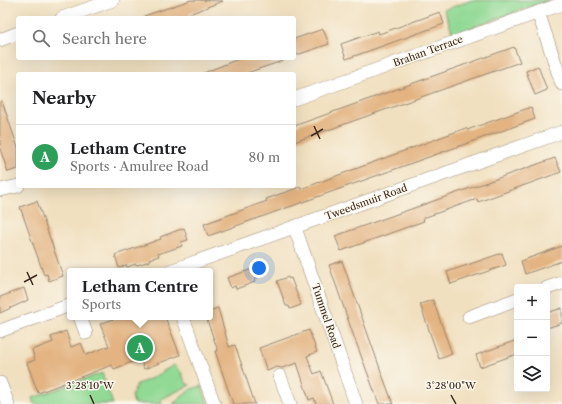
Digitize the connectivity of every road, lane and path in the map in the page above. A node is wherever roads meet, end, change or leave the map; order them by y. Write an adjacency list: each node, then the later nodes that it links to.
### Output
1 (113, 0): 4 (street)
2 (562, 4): 3 (street, Brahan Terrace)
3 (538, 12): 7 (street); 8 (street, Brahan Terrace)
4 (68, 16)
5 (16, 34): 6 (street)
6 (0, 40)
7 (562, 84)
8 (296, 98)
9 (562, 132): 12 (street, Tweedsmuir Road)
10 (16, 186): 11 (street)
11 (0, 190)
12 (295, 228): 13 (street, Tweedsmuir Road); 28 (street, Tummel Road)
13 (179, 268)
14 (562, 283): 15 (street)
15 (550, 287)
16 (514, 300): 18 (street)
17 (67, 306): 21 (street)
18 (469, 317)
19 (81, 320): 22 (street)
20 (183, 320): 26 (street)
21 (0, 331)
22 (86, 333)
23 (280, 376): 27 (street)
24 (0, 383): 25 (street)
25 (8, 404)
26 (214, 404)
27 (290, 404)
28 (356, 404)

